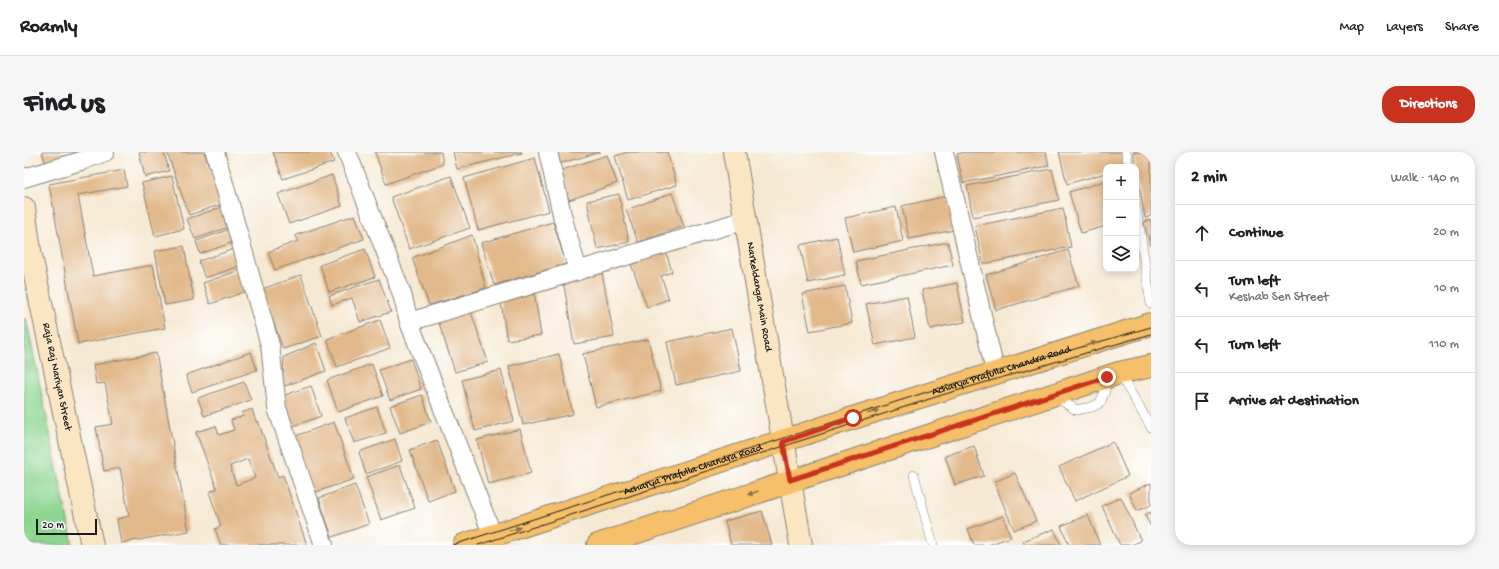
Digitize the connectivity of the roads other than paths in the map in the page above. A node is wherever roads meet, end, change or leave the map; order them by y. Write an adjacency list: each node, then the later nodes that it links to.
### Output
1 (105, 152): 9 (street)
2 (215, 152): 27 (street)
3 (347, 152): 16 (street)
4 (548, 152): 14 (street)
5 (734, 152): 11 (main road, Narkeldanga Main Road)
6 (944, 152): 19 (street)
7 (1126, 152): 8 (lane)
8 (1128, 164)
9 (24, 178)
10 (24, 208): 13 (main road, Raja Raj Nariyan Street)
11 (745, 220): 14 (street); 22 (main road, Narkeldanga Main Road)
12 (1139, 226): 15 (lane)
13 (27, 251): 26 (main road, Raja Raj Nariyan Street)
14 (578, 271): 16 (street)
15 (1151, 304)
16 (409, 322): 25 (street)
17 (1151, 324): 19 (main road, Acharya Prafulla Chandra Road, one-way to 17)
18 (1151, 366): 20 (main road)
19 (996, 374): 22 (main road, Acharya Prafulla Chandra Road, one-way to 19)
20 (1113, 375): 21 (lane); 24 (main road)
21 (1151, 427)
22 (783, 442): 24 (main road, Narkeldanga Main Road); 25 (main road, Acharya Prafulla Chandra Road, one-way to 22)
23 (914, 475): 31 (lane)
24 (790, 480): 29 (main road, one-way to 29); 30 (main road, Narkeldanga Main Road)
25 (493, 536): 28 (main road, Acharya Prafulla Chandra Road)
26 (92, 545)
27 (324, 545)
28 (464, 545)
29 (598, 545)
30 (801, 545)
31 (933, 545)

